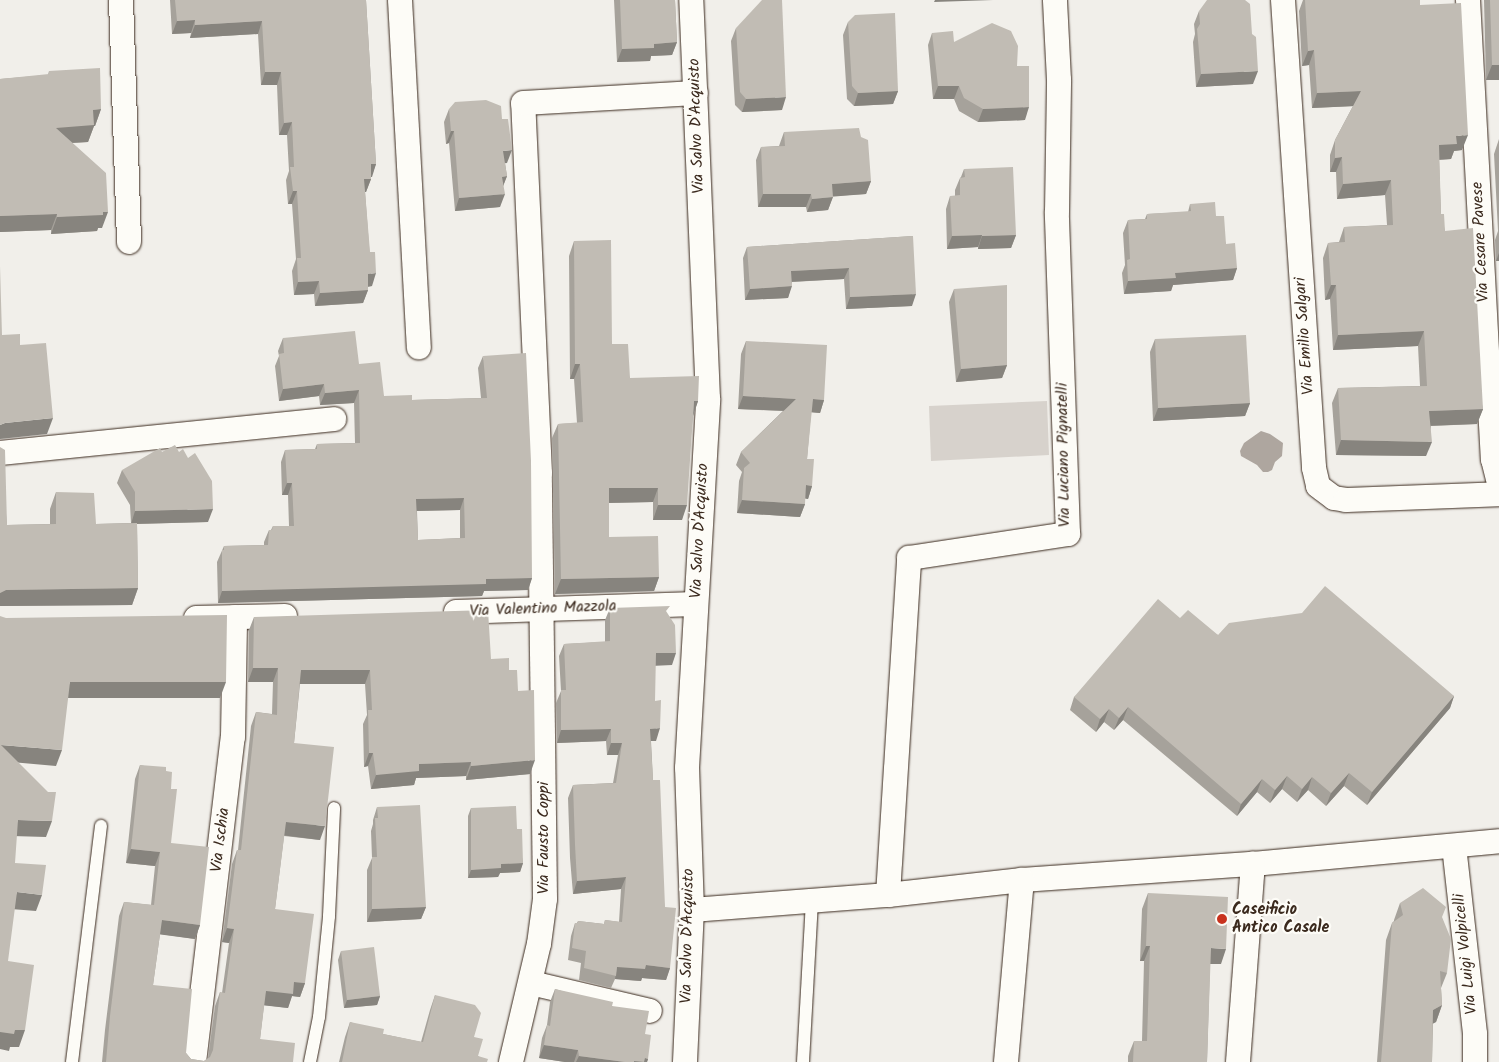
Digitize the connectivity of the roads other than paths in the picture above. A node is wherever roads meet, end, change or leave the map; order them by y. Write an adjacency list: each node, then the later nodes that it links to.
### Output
1 (121, 0): 8 (street)
2 (400, 0): 9 (street)
3 (691, 0): 7 (street, Via Salvo D'Acquisto)
4 (1055, 0): 26 (street, Via Luciano Pignatelli)
5 (1283, 0): 13 (street, Via Emilio Salgari)
6 (1468, 0): 12 (street, Via Cesare Pavese)
7 (696, 93): 14 (street, Via Salvo D'Acquisto); 15 (street, Via Fausto Coppi)
8 (129, 242)
9 (419, 348)
10 (334, 419): 11 (street)
11 (0, 453)
12 (1499, 483)
13 (1499, 494)
14 (696, 604): 15 (street, Via Valentino Mazzola); 28 (street, Via Salvo D'Acquisto)
15 (542, 609): 16 (street, Via Valentino Mazzola); 29 (street, Via Fausto Coppi)
16 (433, 612)
17 (304, 616): 19 (street)
18 (178, 618): 19 (street)
19 (235, 618): 32 (street, Via Ischia)
20 (334, 808): 33 (lane)
21 (100, 826): 31 (lane)
22 (1499, 841): 23 (street)
23 (1454, 846): 24 (street); 39 (street, Via Luigi Volpicelli)
24 (1253, 864): 25 (street); 38 (street)
25 (1022, 880): 26 (street); 37 (street)
26 (888, 895): 27 (street)
27 (812, 901): 28 (street); 36 (lane)
28 (692, 910): 35 (street, Via Salvo D'Acquisto)
29 (530, 983): 30 (street); 34 (street, Via Fausto Coppi)
30 (650, 1011)
31 (72, 1062)
32 (194, 1062)
33 (310, 1062)
34 (511, 1062)
35 (684, 1062)
36 (803, 1062)
37 (1006, 1062)
38 (1238, 1062)
39 (1475, 1062)

